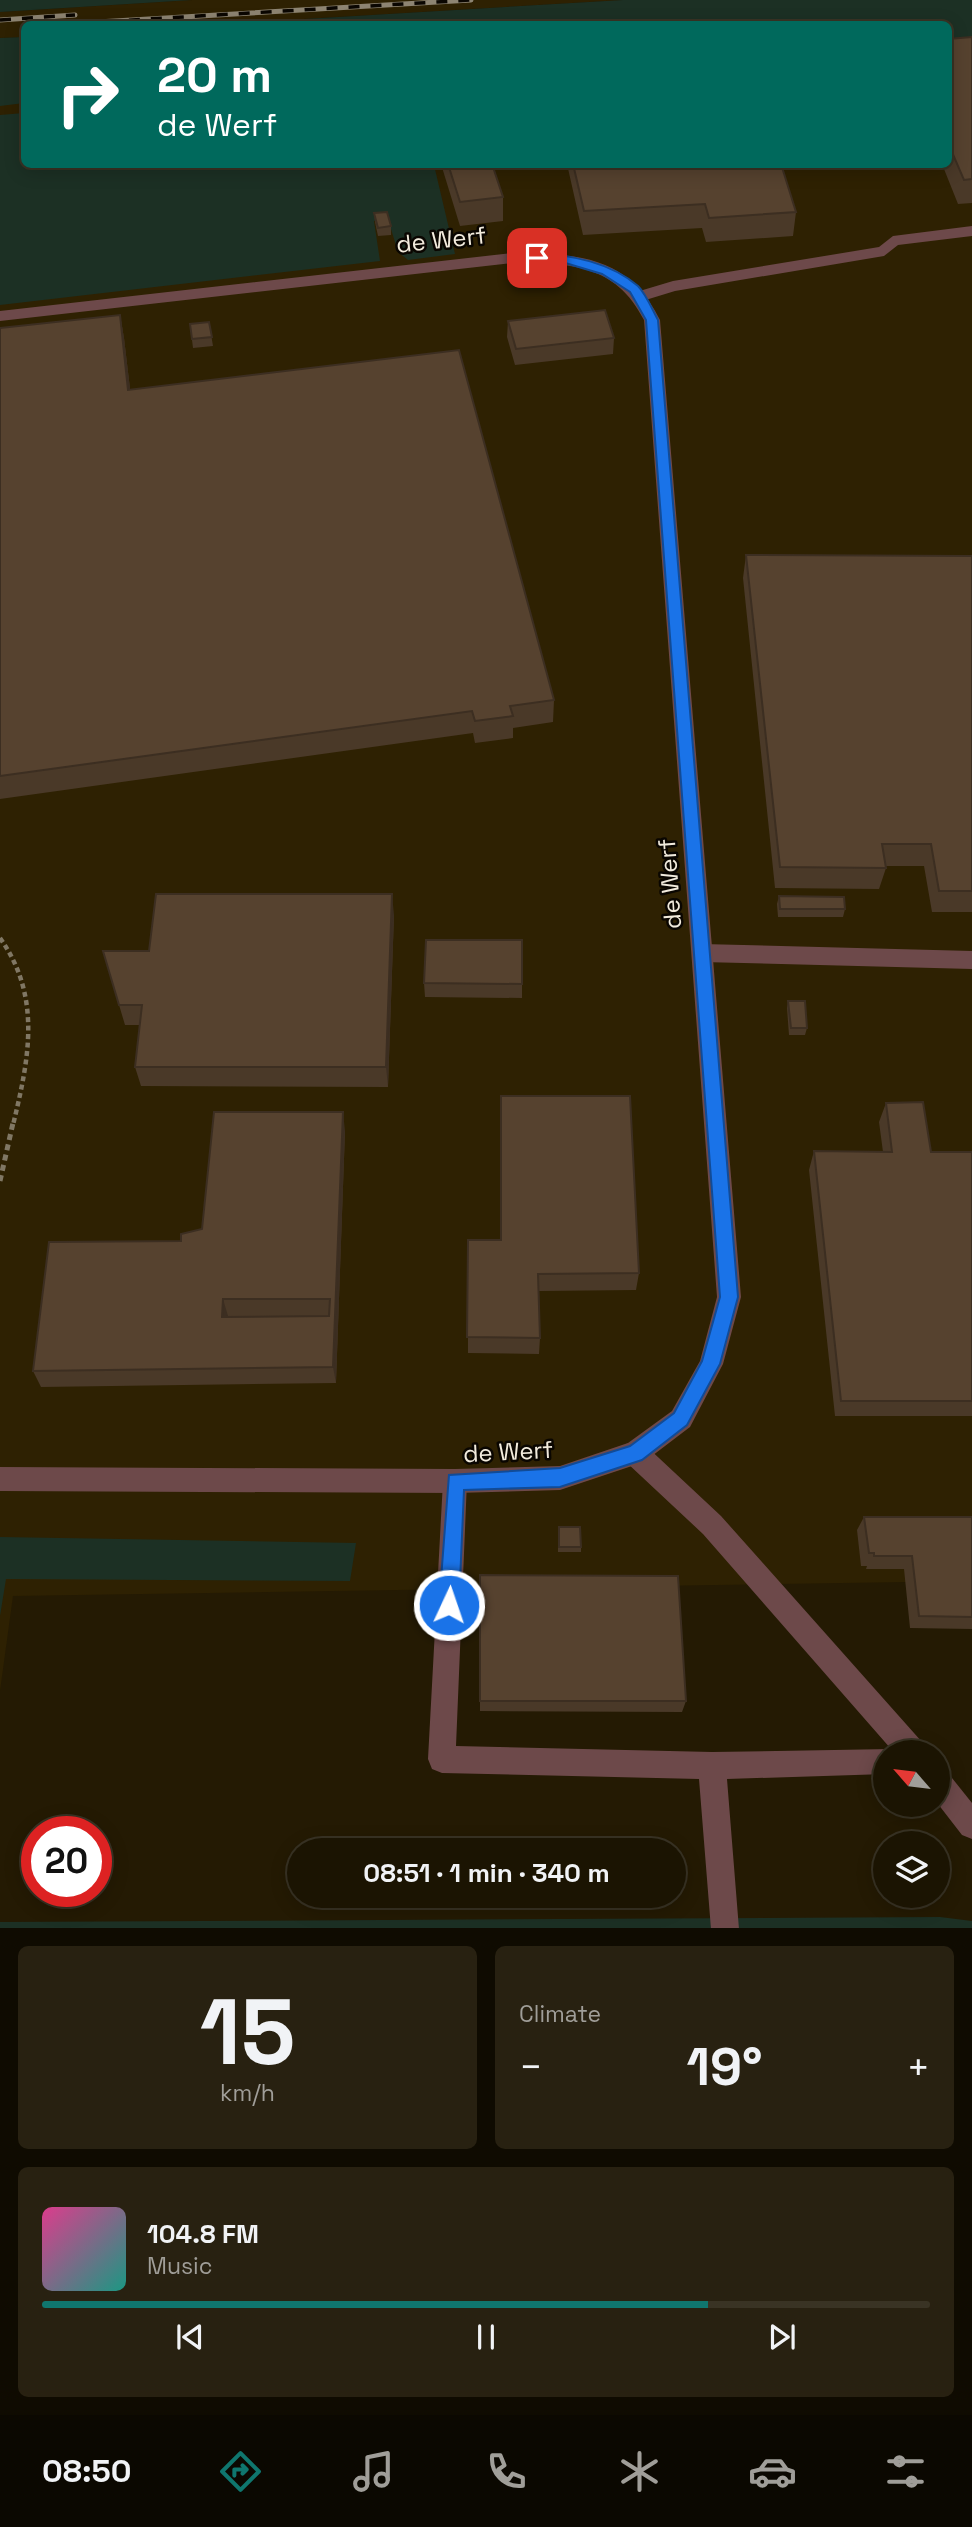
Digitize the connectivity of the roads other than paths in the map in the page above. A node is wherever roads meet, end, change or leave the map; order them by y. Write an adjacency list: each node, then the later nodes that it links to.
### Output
1 (972, 231): 2 (street)
2 (639, 297): 3 (street, de Werf); 4 (street, de Werf)
3 (0, 316)
4 (702, 953): 5 (street); 6 (street, de Werf)
5 (972, 960)
6 (635, 1453): 8 (street, de Werf); 9 (street)
7 (0, 1479): 8 (street, de Werf)
8 (455, 1481): 11 (street)
9 (901, 1740)
10 (873, 1760): 11 (street)
11 (712, 1766): 14 (street)
12 (950, 1798): 13 (street)
13 (972, 1825)
14 (725, 1928)

